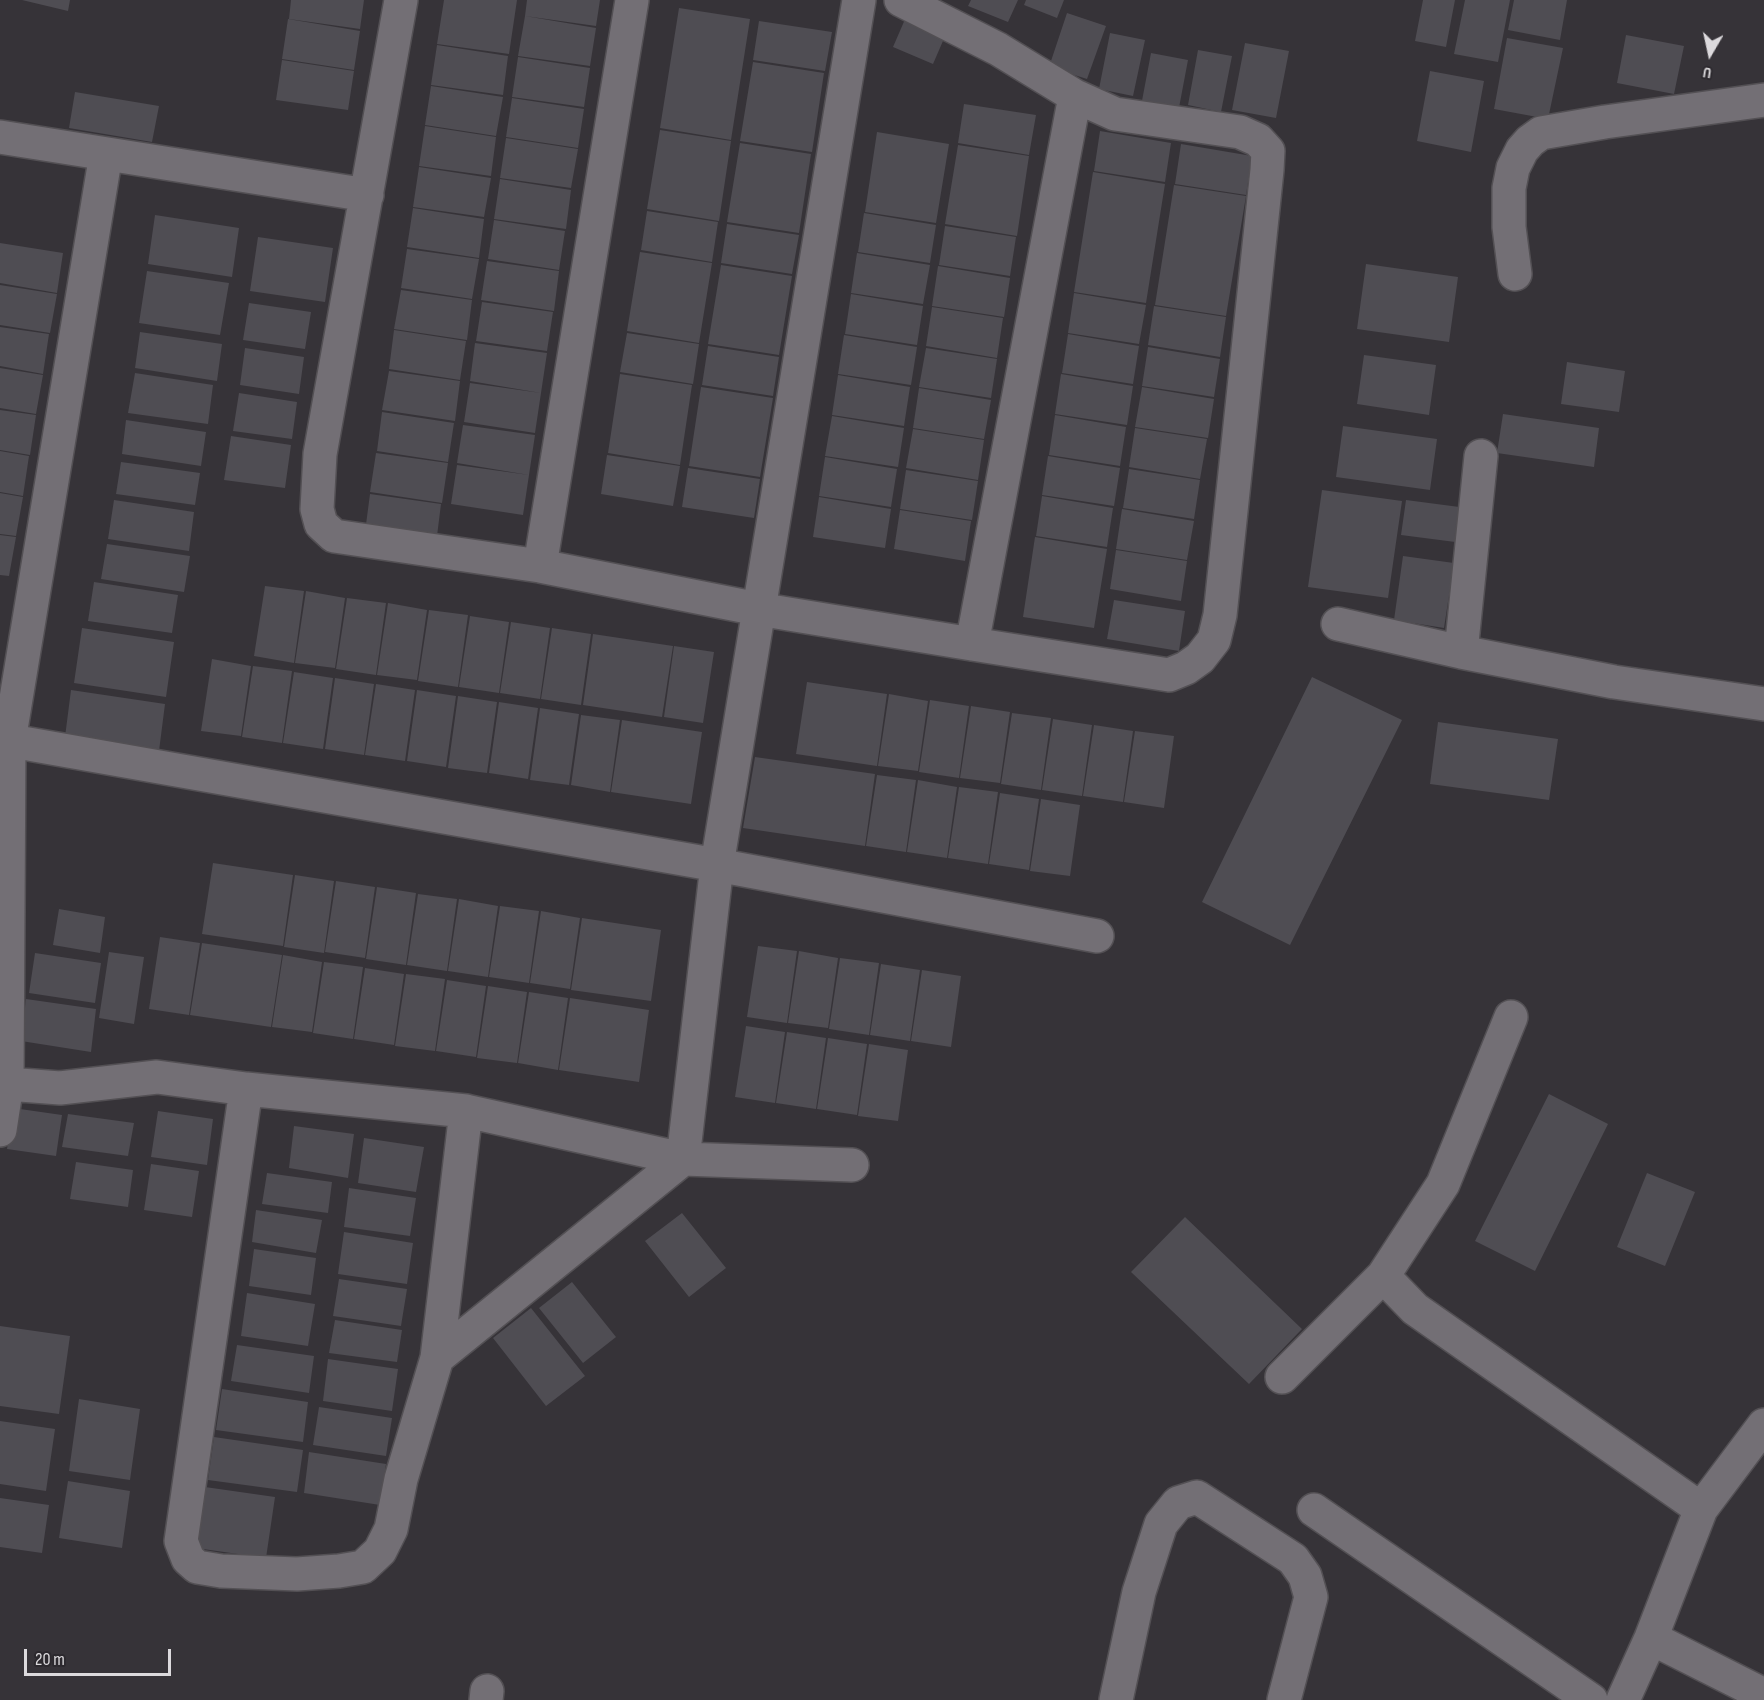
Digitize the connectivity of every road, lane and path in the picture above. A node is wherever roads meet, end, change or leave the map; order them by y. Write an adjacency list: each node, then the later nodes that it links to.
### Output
1 (401, 0): 9 (street)
2 (632, 0): 12 (street)
3 (860, 0): 13 (street)
4 (901, 0): 5 (street)
5 (1075, 96): 15 (street); 15 (street)
6 (1764, 100): 10 (street)
7 (0, 137): 8 (street)
8 (106, 154): 9 (street); 18 (street)
9 (367, 195): 12 (street)
10 (1515, 274)
11 (1481, 456): 16 (street)
12 (540, 566): 13 (street)
13 (758, 609): 15 (street); 19 (street)
14 (1338, 624): 16 (street)
15 (972, 644)
16 (1461, 652): 17 (street)
17 (1764, 704)
18 (4, 740): 19 (street); 22 (street)
19 (717, 865): 20 (street); 26 (street)
20 (1097, 936)
21 (1511, 1017): 28 (street)
22 (7, 1084): 23 (street); 25 (street)
23 (246, 1089): 24 (street); 29 (street)
24 (466, 1111): 26 (street); 29 (street)
25 (0, 1130)
26 (683, 1159): 27 (street); 29 (street)
27 (852, 1165)
28 (1383, 1276): 30 (street); 32 (street)
29 (437, 1358)
30 (1282, 1377)
31 (1764, 1425): 32 (street)
32 (1701, 1509): 34 (street)
33 (1314, 1510): 38 (street)
34 (1651, 1638): 35 (street); 39 (street)
35 (1764, 1695)
36 (1116, 1700): 37 (street)
37 (1284, 1700)
38 (1591, 1700)
39 (1623, 1700)

